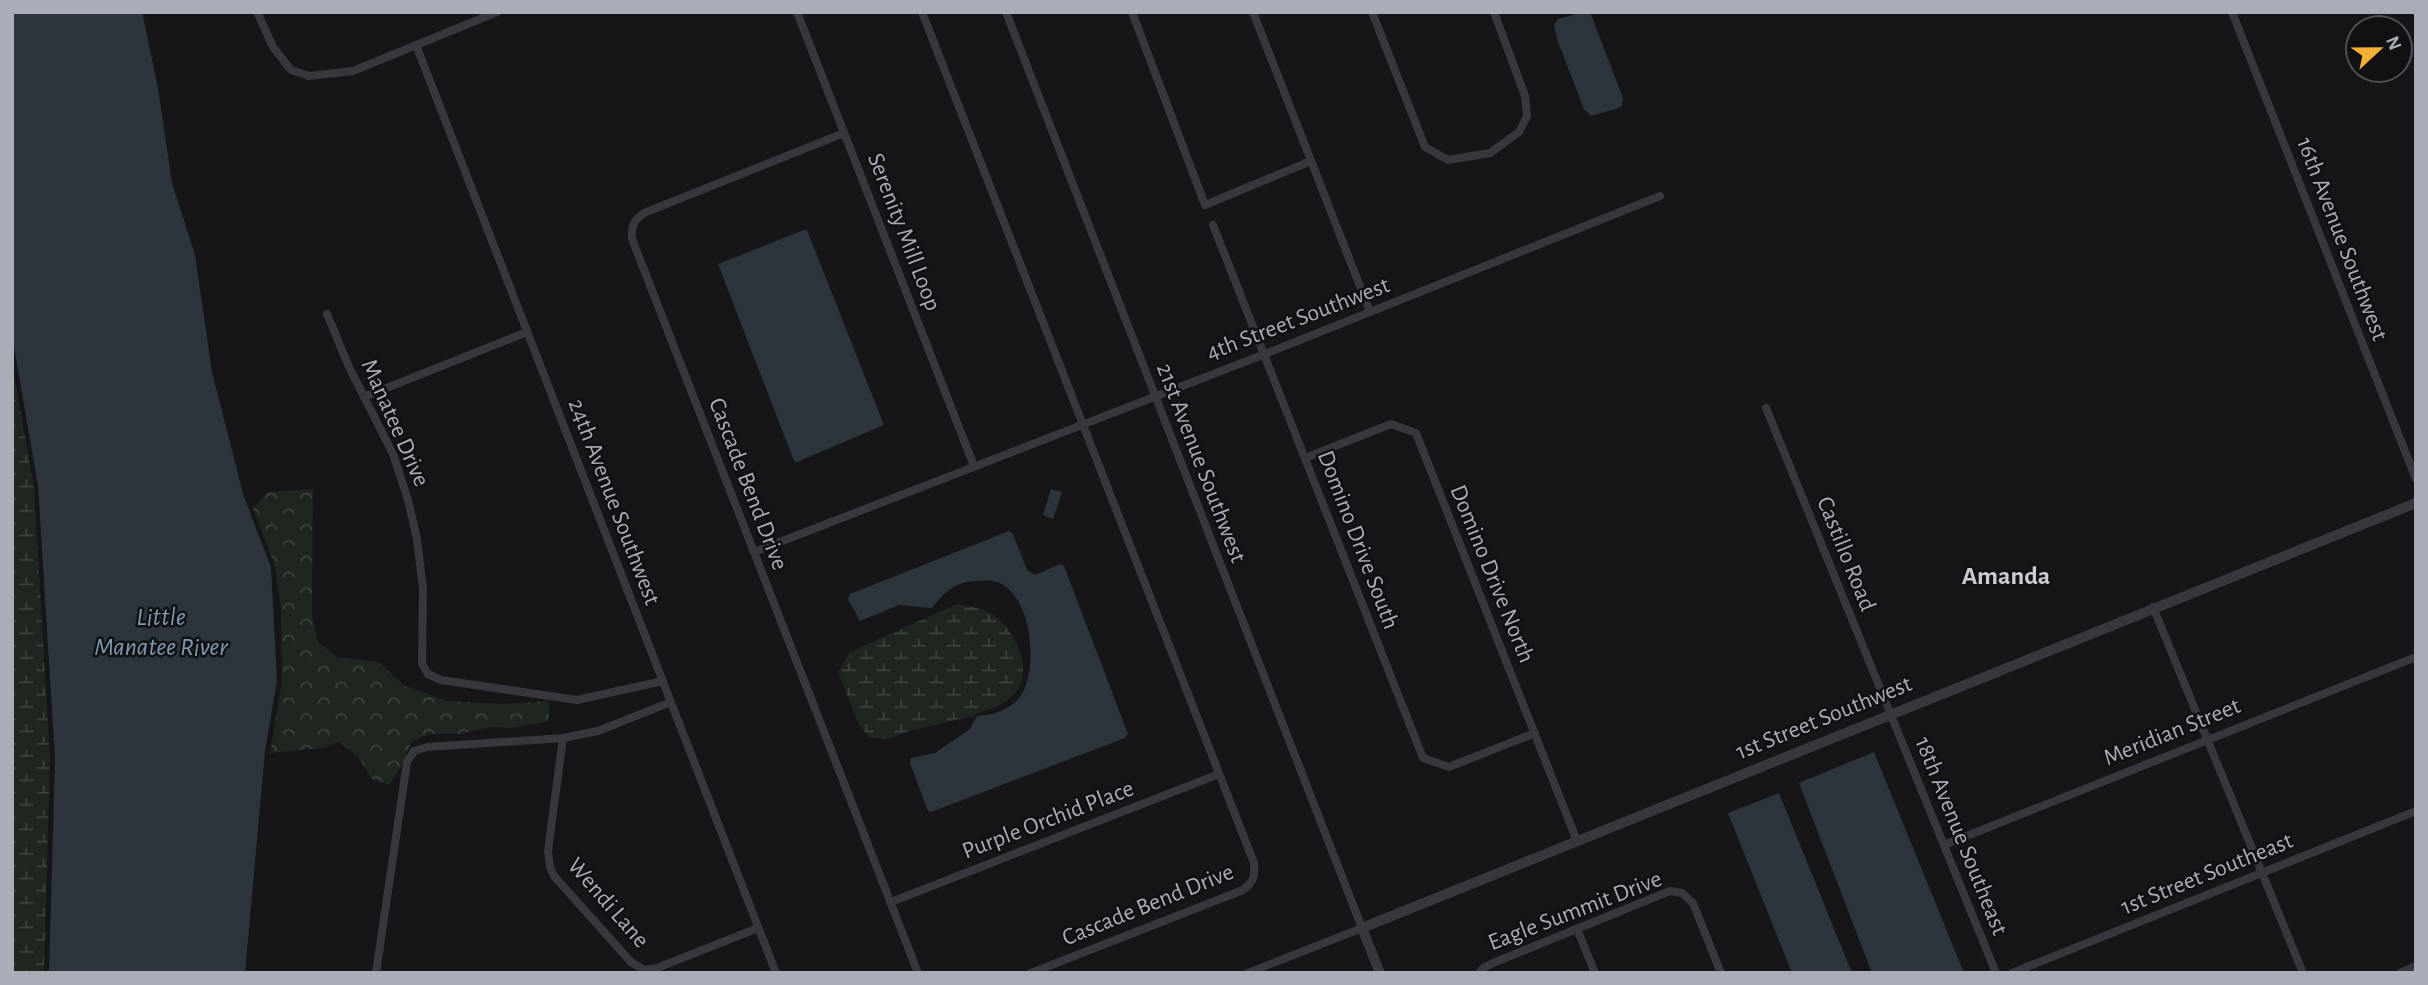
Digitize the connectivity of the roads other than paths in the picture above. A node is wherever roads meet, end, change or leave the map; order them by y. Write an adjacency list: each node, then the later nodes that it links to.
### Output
1 (257, 12): 11 (street)
2 (497, 12): 11 (street)
3 (797, 12): 12 (street, Serenity Mill Loop)
4 (922, 12): 23 (street)
5 (1006, 12): 20 (street, 21st Avenue Southwest)
6 (1132, 12): 13 (street)
7 (1253, 12): 13 (street)
8 (1372, 12): 9 (street)
9 (1494, 12)
10 (2232, 12): 26 (street, 16th Avenue Southwest)
11 (416, 45): 18 (street, 24th Avenue Southwest)
12 (844, 133): 25 (street, Serenity Mill Loop); 28 (street, Cascade Bend Drive)
13 (1311, 161): 16 (street)
14 (1660, 196): 16 (street, 4th Street Southwest)
15 (1213, 225): 19 (street, Domino Drive South)
16 (1370, 312): 19 (street, 4th Street Southwest)
17 (327, 314): 21 (street, Manatee Drive)
18 (527, 332): 21 (street); 31 (street, 24th Avenue Southwest)
19 (1265, 354): 20 (street, 4th Street Southwest); 24 (street, Domino Drive South)
20 (1154, 396): 23 (street, 4th Street Southwest); 44 (street, 21st Avenue Southwest)
21 (364, 397): 31 (street, Manatee Drive)
22 (1766, 408): 33 (street, Castillo Road)
23 (1082, 424): 25 (street, 4th Street Southwest); 37 (street, Cascade Bend Drive)
24 (1305, 458): 34 (street, Domino Drive North); 34 (street, Domino Drive South)
25 (974, 466): 28 (street, 4th Street Southwest)
26 (2416, 479)
27 (2416, 503): 29 (street, 1st Street Southwest)
28 (754, 552): 42 (street, Cascade Bend Drive)
29 (2153, 607): 33 (street, 1st Street Southwest); 36 (street)
30 (2416, 657): 36 (street, Meridian Street)
31 (663, 681): 32 (street, 24th Avenue Southwest)
32 (671, 702): 35 (street); 43 (street, 24th Avenue Southwest)
33 (1890, 714): 39 (street, 1st Street Southwest); 40 (street, 18th Avenue Southeast)
34 (1535, 733): 39 (street, Domino Drive North)
35 (563, 738): 43 (street, Wendi Lane); 47 (street)
36 (2207, 739): 40 (street, Meridian Street); 41 (street)
37 (1219, 774): 42 (street, Purple Orchid Place); 50 (street, Cascade Bend Drive)
38 (2416, 811): 41 (street, 1st Street Southeast)
39 (1577, 841): 44 (street, 1st Street Southwest)
40 (1944, 845): 56 (street, 18th Avenue Southeast)
41 (2261, 872): 57 (street, 1st Street Southeast); 58 (street)
42 (891, 902): 49 (street, Cascade Bend Drive)
43 (758, 928): 48 (street, 24th Avenue Southwest)
44 (1362, 928): 51 (street, 1st Street Southwest); 52 (street)
45 (1577, 929): 53 (street, Eagle Summit Drive); 54 (street); 55 (street, Eagle Summit Drive)
46 (2416, 967): 59 (street)
47 (376, 973)
48 (776, 973)
49 (918, 973)
50 (1031, 973)
51 (1248, 973)
52 (1380, 973)
53 (1479, 973)
54 (1595, 973)
55 (1721, 973)
56 (1996, 973)
57 (2012, 973)
58 (2303, 973)
59 (2400, 973)

